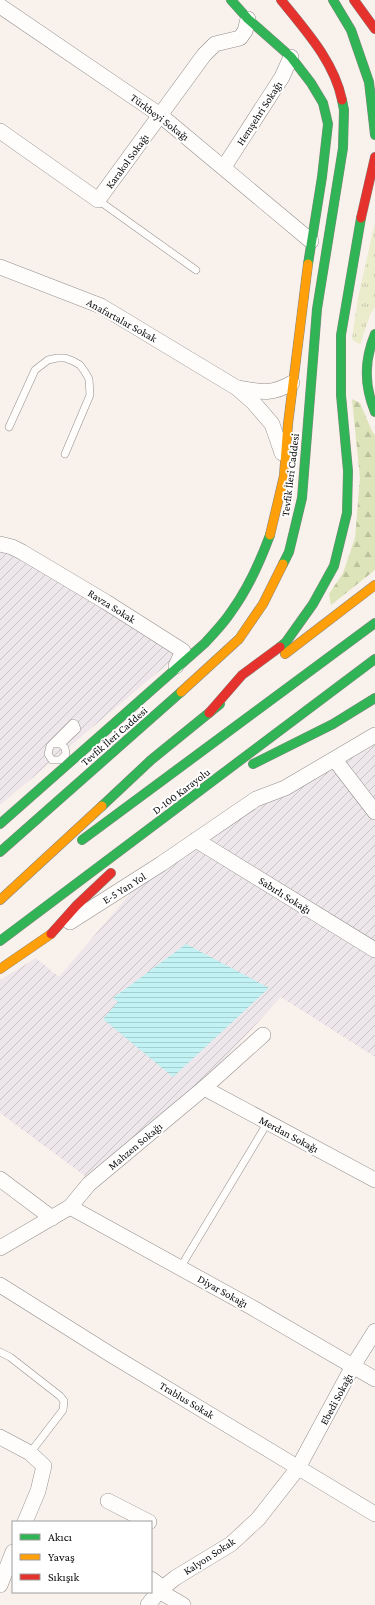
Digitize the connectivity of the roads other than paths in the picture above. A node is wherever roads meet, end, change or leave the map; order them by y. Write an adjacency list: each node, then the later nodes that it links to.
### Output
1 (231, 0): 6 (main road, Tevfik İleri Caddesi)
2 (281, 0): 32 (main road, Tevfik İleri Caddesi)
3 (333, 0): 11 (main road)
4 (354, 0): 7 (main road)
5 (0, 6): 9 (street, Türkbeyi Sokağı)
6 (248, 19): 8 (main road, Tevfik İleri Caddesi); 9 (street, Karakol Sokağı)
7 (375, 29)
8 (291, 57): 13 (street, Hemşehri Sokağı); 15 (main road, Tevfik İleri Caddesi)
9 (160, 115): 13 (street, Türkbeyi Sokağı); 14 (street, Karakol Sokağı)
10 (0, 131): 14 (street, Karakol Sokağı)
11 (375, 135)
12 (375, 157): 35 (main road)
13 (224, 167): 15 (street, Türkbeyi Sokağı)
14 (98, 200): 17 (lane)
15 (311, 241): 19 (main road, Tevfik İleri Caddesi)
16 (0, 267): 20 (street, Anafartalar Sokak)
17 (196, 270)
18 (375, 334): 21 (main road)
19 (292, 383): 20 (street); 24 (main road, Tevfik İleri Caddesi)
20 (238, 388): 24 (street)
21 (375, 412)
22 (9, 427): 23 (lane)
23 (65, 454)
24 (284, 476): 30 (main road, Tevfik İleri Caddesi)
25 (0, 544): 30 (street, Ravza Sokak)
26 (375, 585): 29 (main road)
27 (375, 623): 46 (main road, D-100 Karayolu)
28 (375, 659): 42 (main road, D-100 Karayolu)
29 (264, 670)
30 (172, 673): 32 (street); 41 (main road, Tevfik İleri Caddesi)
31 (246, 684): 35 (main road)
32 (186, 689): 41 (main road, Tevfik İleri Caddesi)
33 (375, 698): 39 (main road)
34 (350, 702): 39 (main road)
35 (209, 713): 51 (main road)
36 (375, 735): 40 (street, E-5 Yan Yol)
37 (52, 744): 38 (lane); 38 (lane); 41 (lane)
38 (61, 744): 41 (lane)
39 (288, 746): 42 (main road)
40 (335, 760): 43 (street); 45 (street, E-5 Yan Yol)
41 (72, 770): 44 (main road, Tevfik İleri Caddesi); 47 (main road, Tevfik İleri Caddesi)
42 (197, 794): 48 (main road); 53 (main road, D-100 Karayolu)
43 (375, 812)
44 (0, 824)
45 (196, 840): 52 (street, E-5 Yan Yol); 54 (street, Sabırlı Sokağı)
46 (76, 844)
47 (0, 852)
48 (134, 852)
49 (64, 854): 51 (main road)
50 (116, 868): 52 (main road)
51 (0, 901)
52 (51, 934): 55 (main road)
53 (0, 942)
54 (375, 950)
55 (0, 969)
56 (263, 1034): 57 (street, Mahzen Sokağı)
57 (204, 1088): 58 (street, Merdan Sokağı); 61 (street, Mahzen Sokağı)
58 (268, 1122): 60 (street, Merdan Sokağı); 64 (lane)
59 (0, 1179): 62 (street)
60 (375, 1180)
61 (70, 1207): 62 (street, Mahzen Sokağı); 64 (street, Diyar Sokağı)
62 (52, 1218): 63 (street, Mahzen Sokağı)
63 (0, 1248)
64 (180, 1268): 68 (street, Diyar Sokağı)
65 (0, 1285): 72 (street, Trablus Sokak)
66 (375, 1331): 68 (street, Ebedi Sokağı)
67 (0, 1352): 71 (lane)
68 (353, 1366): 69 (street, Diyar Sokağı); 72 (street, Ebedi Sokağı)
69 (375, 1379)
70 (0, 1437): 71 (street)
71 (30, 1453): 75 (street)
72 (298, 1468): 74 (street, Trablus Sokak); 82 (street, Kalyon Sokak)
73 (108, 1502): 76 (street)
74 (375, 1514)
75 (25, 1521)
76 (146, 1521)
77 (152, 1524): 78 (street)
78 (152, 1532)
79 (12, 1554): 80 (street)
80 (3, 1568): 81 (street)
81 (0, 1585)
82 (158, 1586): 83 (street, Kalyon Sokak); 84 (street)
83 (148, 1605)
84 (183, 1605)

